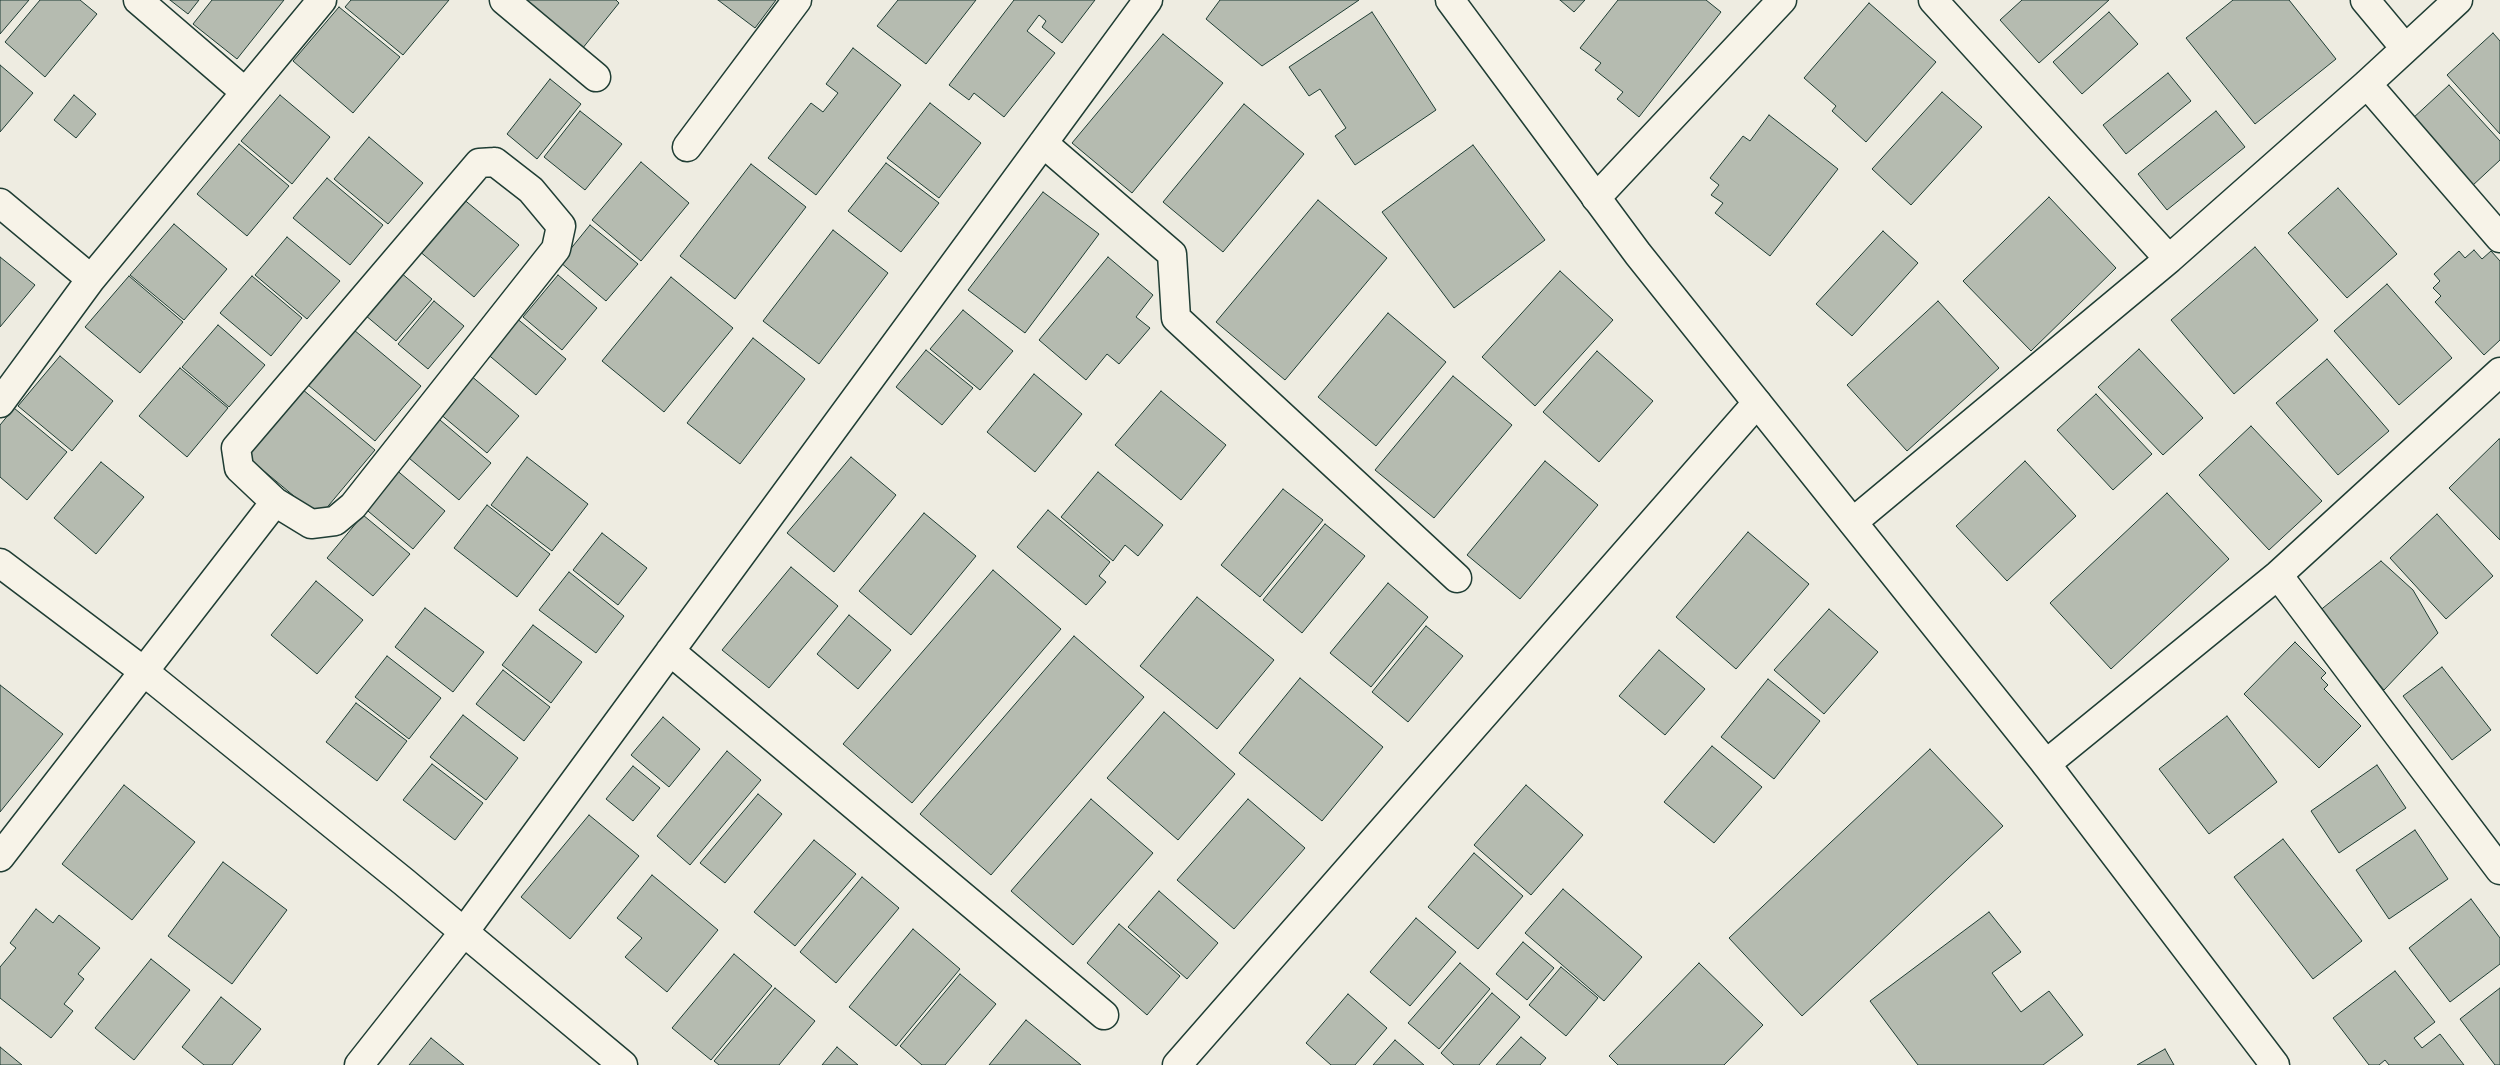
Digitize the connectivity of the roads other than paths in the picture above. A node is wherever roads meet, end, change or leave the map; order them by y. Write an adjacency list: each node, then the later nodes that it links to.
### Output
1 (138, 0): 14 (street)
2 (322, 0): 14 (street)
3 (504, 0): 12 (street)
4 (798, 0): 16 (street)
5 (1148, 0): 15 (street)
6 (1450, 0): 17 (street)
7 (1782, 0): 17 (street)
8 (1933, 0): 20 (street)
9 (2364, 0): 11 (street)
10 (2458, 0): 11 (street)
11 (2405, 48): 13 (street)
12 (596, 77)
13 (2367, 84): 19 (street); 20 (street)
14 (246, 92): 21 (street)
15 (1043, 144): 29 (street); 30 (street)
16 (686, 146)
17 (1596, 198): 24 (street)
18 (0, 203): 21 (street)
19 (2500, 238)
20 (2169, 259): 26 (street)
21 (91, 279): 23 (street)
22 (2500, 372): 28 (street)
23 (0, 403)
24 (1757, 403): 26 (street); 39 (street)
25 (275, 502): 25 (street); 31 (street)
26 (1853, 522): 32 (street)
27 (0, 563): 31 (street)
28 (2278, 575): 32 (street); 34 (street)
29 (1457, 578)
30 (670, 651): 35 (street); 36 (street)
31 (142, 670): 33 (street); 35 (street)
32 (2046, 764): 40 (street)
33 (0, 857)
34 (2500, 870)
35 (464, 932): 37 (street); 38 (street)
36 (1104, 1015)
37 (359, 1065)
38 (623, 1065)
39 (1177, 1065)
40 (2275, 1065)

